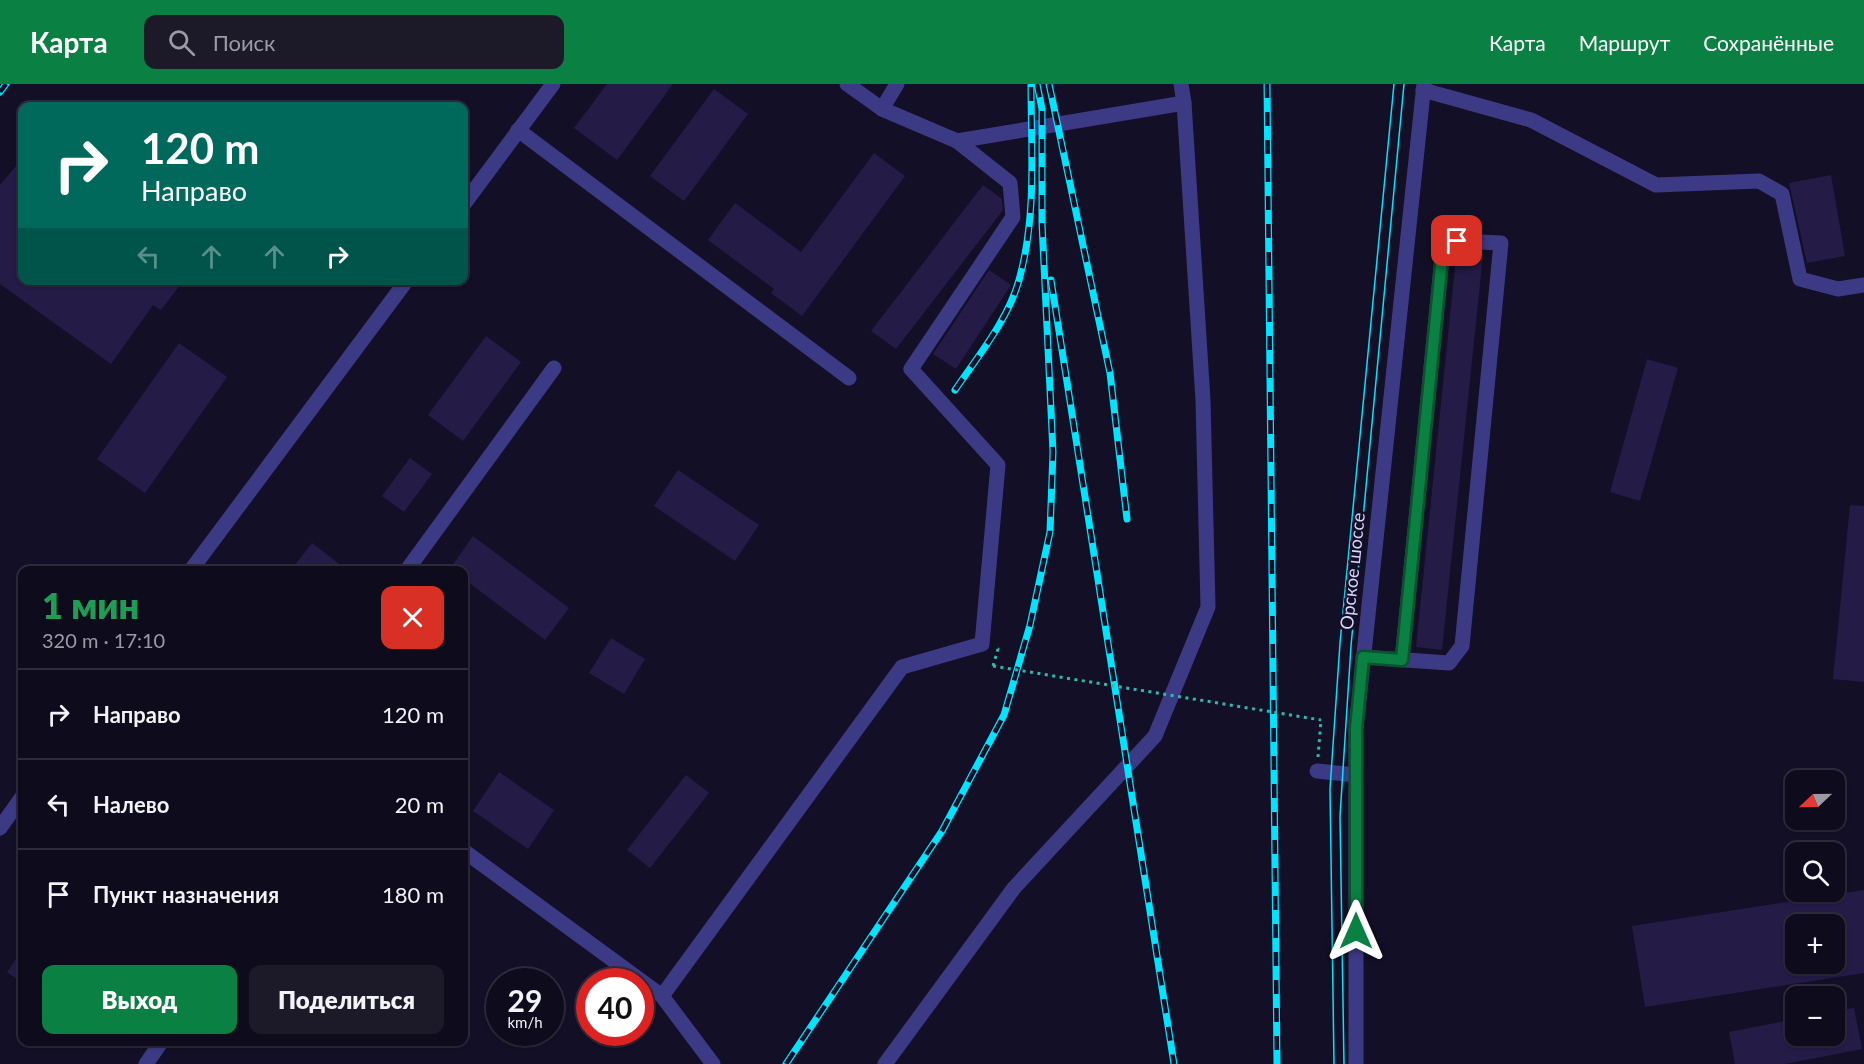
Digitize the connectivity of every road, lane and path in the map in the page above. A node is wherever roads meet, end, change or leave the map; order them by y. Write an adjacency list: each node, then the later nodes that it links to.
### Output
1 (553, 84): 8 (street)
2 (847, 84): 7 (street)
3 (897, 84): 7 (street)
4 (1180, 84): 6 (street)
5 (1423, 87): 12 (street); 17 (street, Орское шоссе)
6 (1184, 103): 9 (street); 29 (street)
7 (882, 109): 9 (street)
8 (518, 130): 10 (street); 14 (street)
9 (957, 141): 25 (street)
10 (468, 199)
11 (403, 285): 15 (street)
12 (1864, 285)
13 (554, 368): 16 (street)
14 (849, 378)
15 (194, 566)
16 (410, 566)
17 (1363, 657): 18 (street); 21 (street, Орское шоссе)
18 (1402, 660): 18 (street)
19 (993, 666): 20 (path, bridge)
20 (1317, 771): 21 (street)
21 (1356, 775): 30 (street, Орское шоссе)
22 (18, 803): 23 (street)
23 (0, 828)
24 (468, 854): 25 (street)
25 (662, 996): 28 (street)
26 (159, 1046): 27 (street)
27 (146, 1064)
28 (713, 1064)
29 (885, 1064)
30 (1356, 1064)

